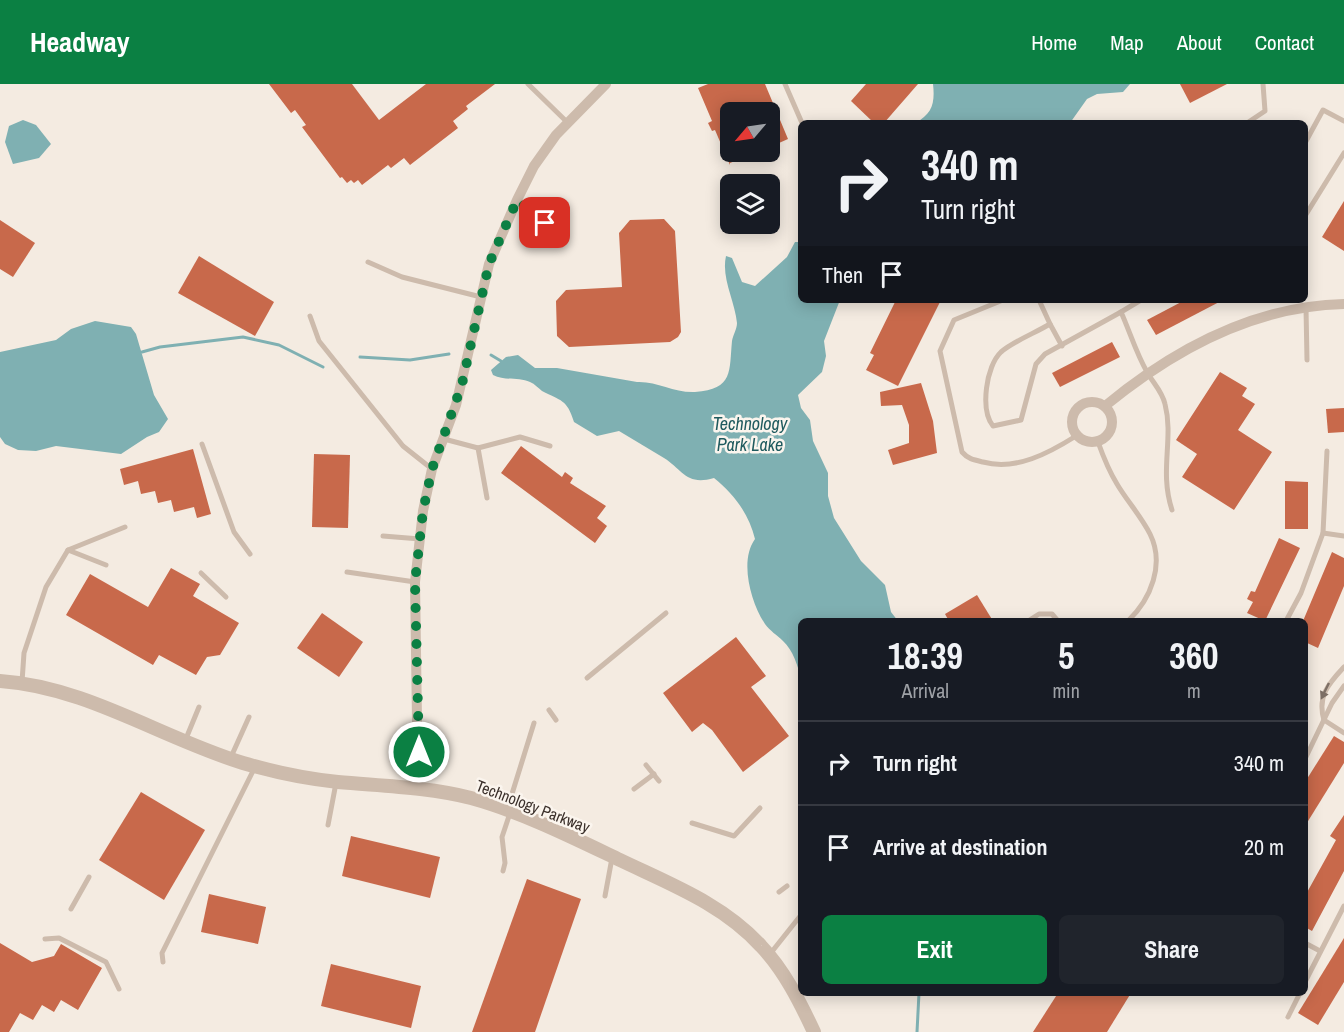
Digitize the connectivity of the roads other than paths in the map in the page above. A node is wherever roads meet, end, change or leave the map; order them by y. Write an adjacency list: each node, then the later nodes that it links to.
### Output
1 (528, 84): 8 (lane)
2 (785, 84): 5 (lane)
3 (1263, 84): 6 (lane)
4 (603, 85): 8 (street)
5 (801, 120)
6 (1252, 120)
7 (1344, 121): 9 (lane)
8 (568, 123): 11 (street)
9 (1308, 138)
10 (1344, 153): 12 (lane)
11 (517, 200): 13 (lane); 15 (street)
12 (1308, 211)
13 (566, 240)
14 (369, 262): 15 (lane)
15 (483, 298): 29 (street)
16 (996, 303): 28 (lane)
17 (1040, 303): 23 (lane)
18 (1136, 303): 21 (lane)
19 (1344, 304): 20 (street)
20 (1306, 307): 25 (lane); 26 (street)
21 (1121, 312): 24 (lane); 26 (lane)
22 (310, 316): 35 (lane)
23 (1050, 324): 24 (lane); 24 (lane)
24 (1062, 346)
25 (1307, 360)
26 (1147, 373): 27 (street); 37 (lane)
27 (1105, 406): 28 (street); 30 (street)
28 (1076, 435): 30 (street)
29 (444, 439): 33 (lane); 35 (street)
30 (1098, 442): 53 (lane)
31 (202, 444): 44 (lane)
32 (550, 446): 33 (lane)
33 (478, 448): 36 (lane)
34 (1327, 452): 39 (lane)
35 (432, 469): 42 (street)
36 (487, 498)
37 (1172, 510)
38 (125, 527): 43 (lane)
39 (1323, 533): 41 (lane); 54 (lane)
40 (383, 536): 42 (lane)
41 (1343, 537)
42 (420, 539): 48 (street)
43 (68, 550): 45 (lane); 58 (lane)
44 (250, 554)
45 (106, 565)
46 (347, 572): 48 (lane)
47 (201, 573): 49 (lane)
48 (415, 582): 75 (street)
49 (226, 597)
50 (666, 614): 56 (lane)
51 (1033, 618): 52 (lane)
52 (1055, 618)
53 (1131, 618)
54 (1288, 618)
55 (1344, 667): 64 (lane, one-way to 64)
56 (587, 678)
57 (0, 681): 58 (street, Technology Parkway)
58 (22, 682): 67 (street, Technology Parkway)
59 (1344, 686): 64 (lane)
60 (199, 707): 67 (lane)
61 (549, 710): 63 (lane)
62 (249, 717): 69 (lane)
63 (556, 720)
64 (1324, 720): 66 (lane); 68 (lane)
65 (534, 723): 78 (lane)
66 (1344, 733)
67 (184, 742): 69 (street, Technology Parkway)
68 (1308, 753)
69 (230, 758): 71 (street, Technology Parkway)
70 (646, 765): 72 (lane)
71 (255, 766): 74 (street, Technology Parkway); 94 (lane)
72 (654, 774): 73 (lane); 76 (lane)
73 (659, 781)
74 (336, 782): 75 (street, Technology Parkway); 80 (lane)
75 (418, 789): 78 (street, Technology Parkway)
76 (634, 789)
77 (759, 808): 79 (lane)
78 (508, 812): 81 (street, Technology Parkway); 82 (lane)
79 (692, 823)
80 (328, 825)
81 (613, 857): 86 (lane); 93 (street, Technology Parkway)
82 (502, 871)
83 (89, 877): 88 (lane)
84 (787, 886): 85 (lane)
85 (779, 892)
86 (605, 896)
87 (1344, 906): 92 (lane)
88 (71, 909)
89 (798, 919): 93 (lane)
90 (45, 939): 96 (lane)
91 (1308, 945): 92 (lane)
92 (1320, 951): 95 (lane)
93 (769, 955): 99 (street, Technology Parkway)
94 (163, 962)
95 (1308, 976)
96 (119, 988)
97 (1298, 996): 98 (lane)
98 (1288, 1017)
99 (814, 1032)

